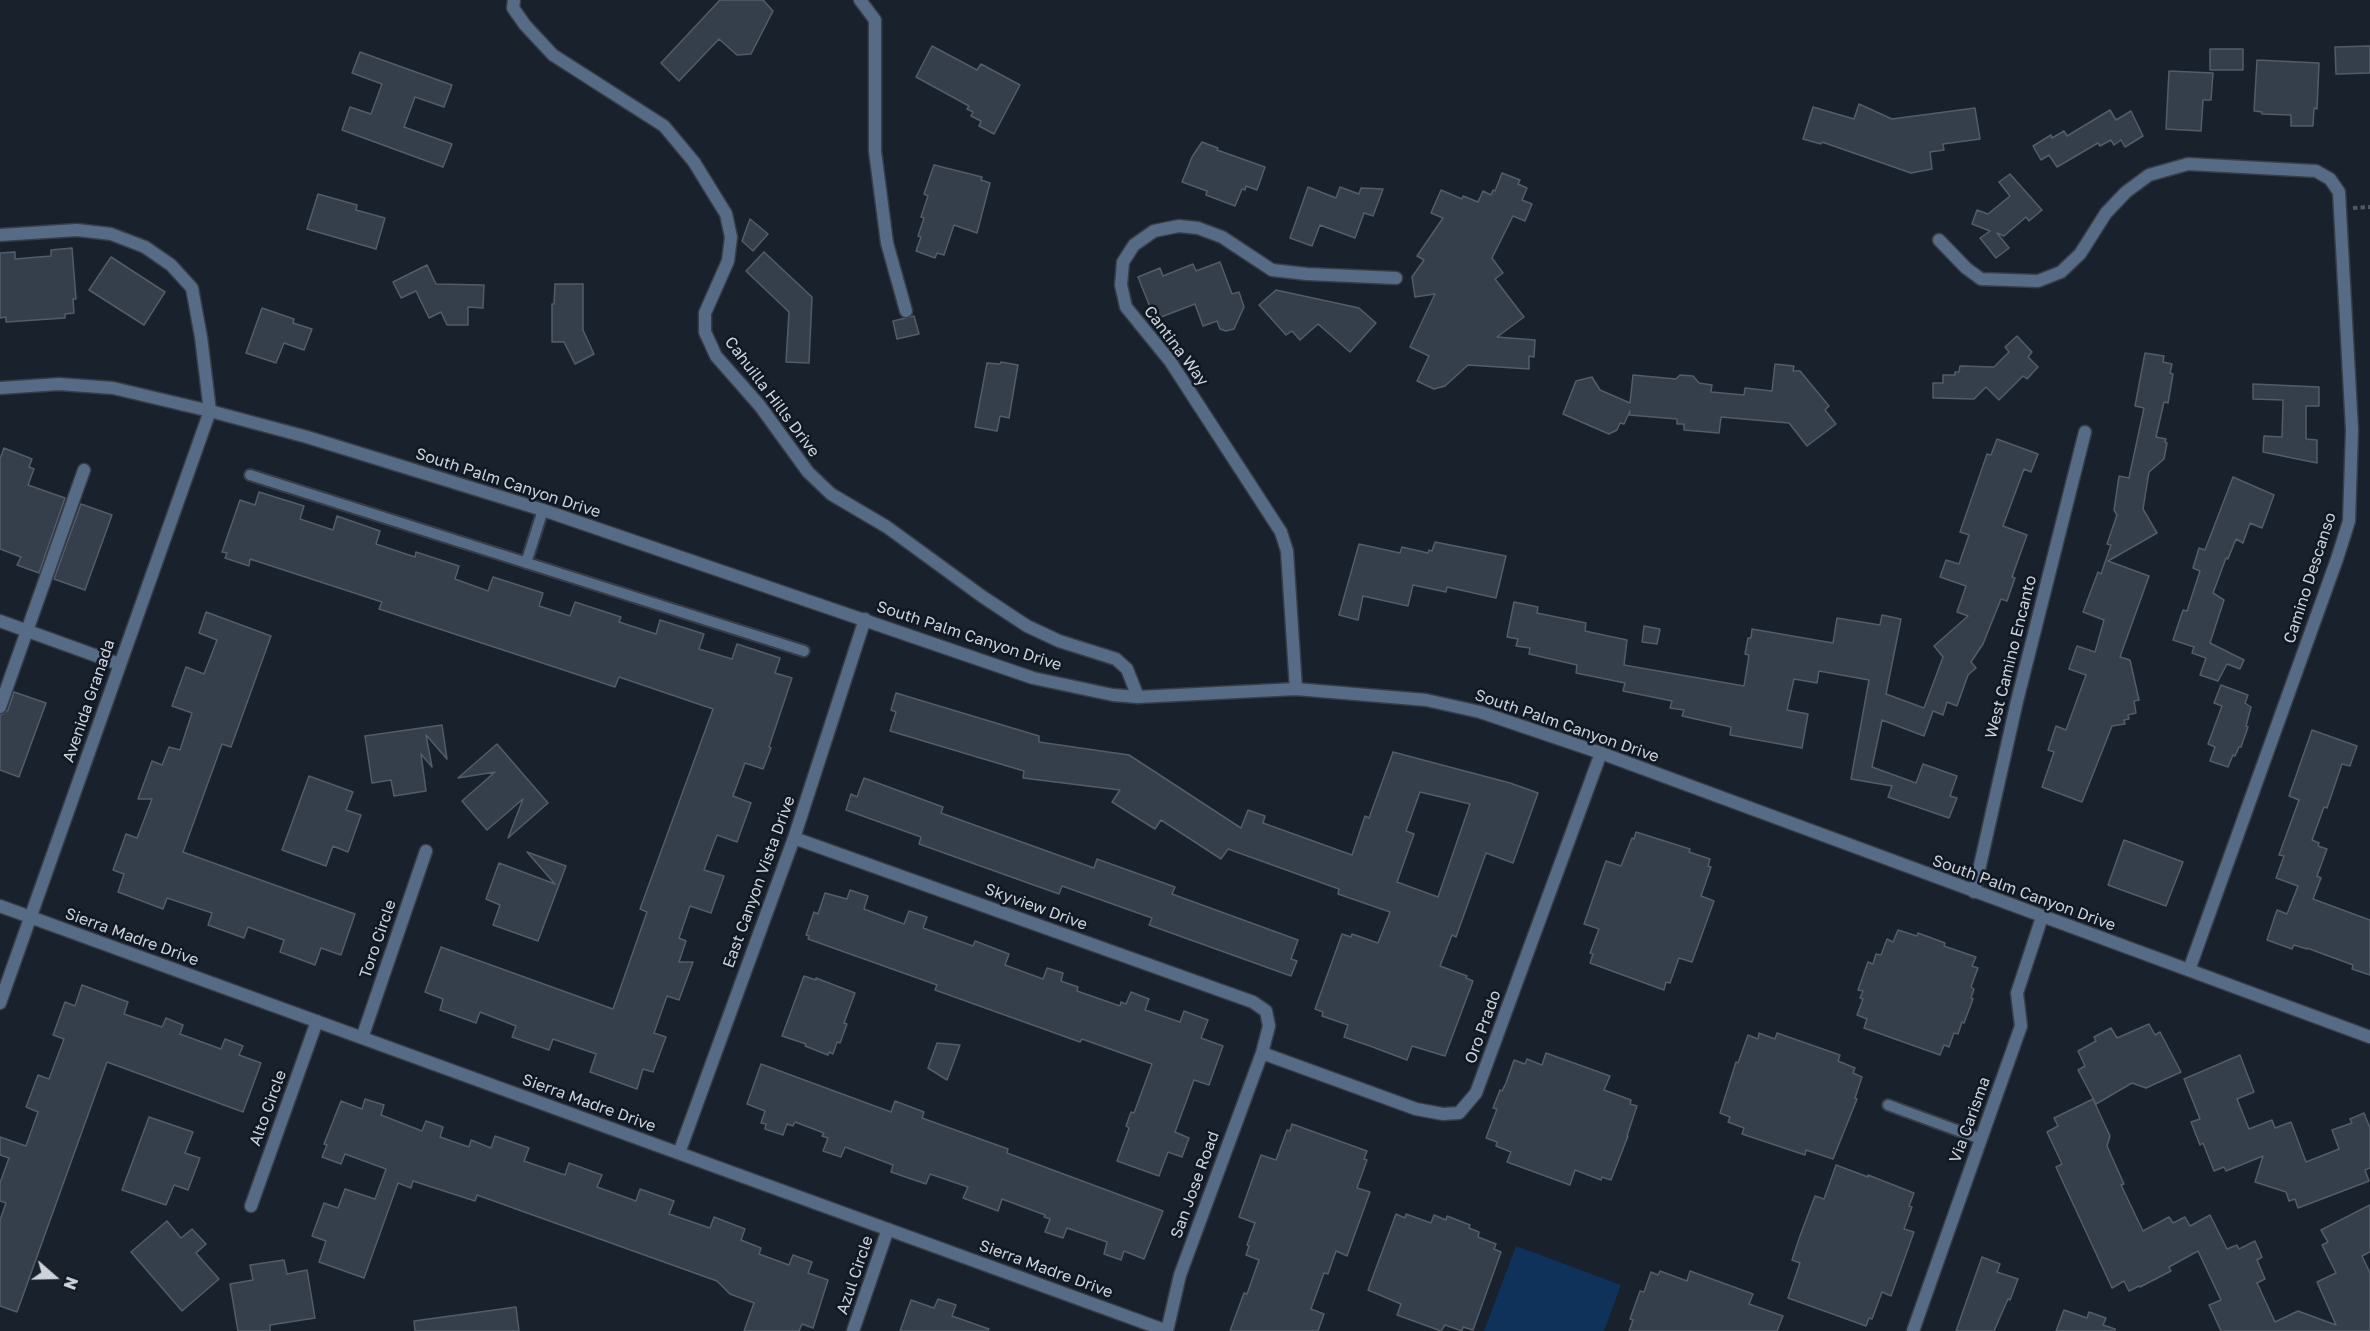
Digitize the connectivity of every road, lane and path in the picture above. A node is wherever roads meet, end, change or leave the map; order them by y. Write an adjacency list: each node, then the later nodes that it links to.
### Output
1 (513, 0): 20 (street, Cahuilla Hills Drive)
2 (860, 0): 6 (street)
3 (0, 235): 8 (street)
4 (1939, 240): 29 (street, Camino Descanso)
5 (1396, 278): 19 (street, Cantina Way)
6 (906, 311)
7 (0, 388): 8 (street, South Palm Canyon Drive)
8 (210, 411): 12 (street, South Palm Canyon Drive); 18 (street, Avenida Granada)
9 (2085, 432): 25 (street, West Camino Encanto)
10 (84, 470): 16 (street)
11 (250, 476): 13 (lane)
12 (543, 510): 13 (lane); 14 (street, South Palm Canyon Drive)
13 (526, 563): 17 (lane)
14 (866, 619): 20 (street, South Palm Canyon Drive); 23 (street, East Canyon Vista Drive)
15 (0, 621): 16 (street)
16 (27, 631): 18 (street); 21 (street)
17 (804, 651)
18 (119, 664): 27 (street, Avenida Granada)
19 (1296, 689): 20 (street, South Palm Canyon Drive); 22 (street, South Palm Canyon Drive)
20 (1138, 697)
21 (0, 707)
22 (1600, 753): 25 (street, South Palm Canyon Drive); 35 (street, Oro Prado)
23 (794, 838): 31 (street, Skyview Drive); 38 (street, East Canyon Vista Drive)
24 (426, 851): 34 (street, Toro Circle)
25 (1974, 892): 28 (street, South Palm Canyon Drive)
26 (0, 906): 27 (street, Sierra Madre Drive)
27 (31, 917): 30 (street, Avenida Granada); 32 (street, Sierra Madre Drive)
28 (2042, 917): 29 (street, South Palm Canyon Drive); 37 (street, Via Carisma)
29 (2189, 970): 33 (street, South Palm Canyon Drive)
30 (0, 1003)
31 (1266, 1011): 35 (street, San Jose Road)
32 (317, 1021): 34 (street, Sierra Madre Drive); 39 (street, Alto Circle)
33 (2370, 1037)
34 (362, 1038): 38 (street, Sierra Madre Drive)
35 (1262, 1053): 42 (street, San Jose Road)
36 (1888, 1105): 37 (lane)
37 (1981, 1139): 43 (street, Via Carisma)
38 (679, 1153): 40 (street, Sierra Madre Drive)
39 (251, 1206)
40 (888, 1229): 41 (street, Azul Circle); 42 (street, Sierra Madre Drive)
41 (853, 1331)
42 (1167, 1331)
43 (1913, 1331)

